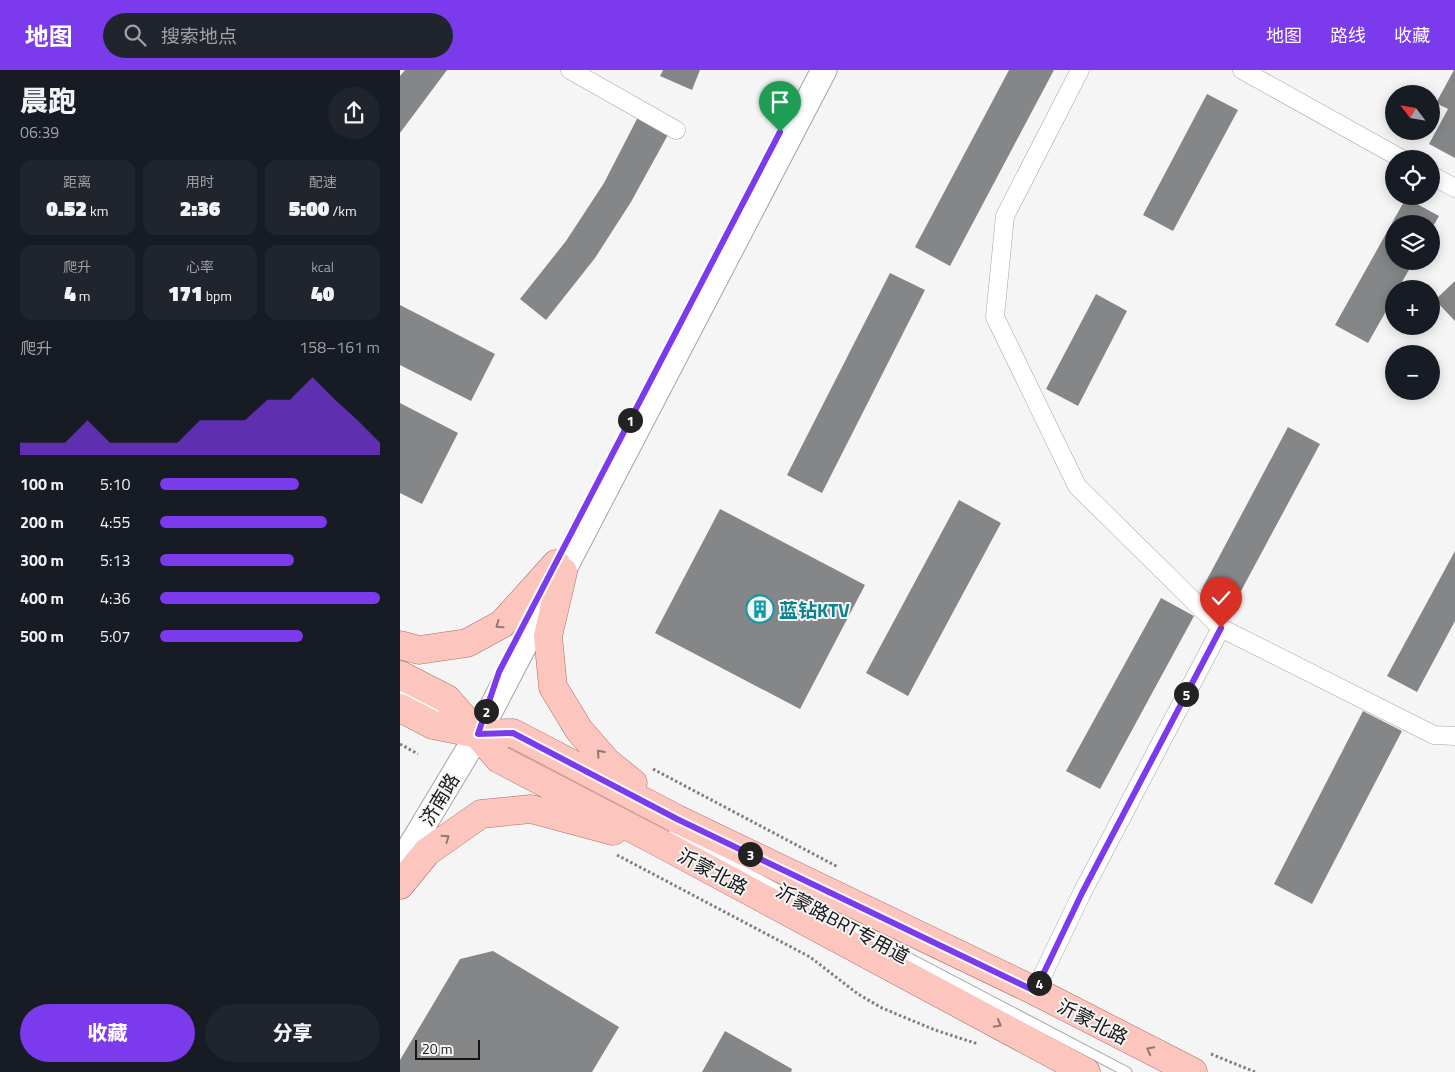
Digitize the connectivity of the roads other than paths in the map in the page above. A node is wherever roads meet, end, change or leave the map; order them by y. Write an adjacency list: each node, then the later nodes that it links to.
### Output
1 (570, 70): 6 (street)
2 (812, 70): 10 (street, 济南路)
3 (824, 70): 10 (street, 济南路)
4 (1080, 70): 11 (street)
5 (1242, 70): 7 (street)
6 (676, 130)
7 (1386, 150)
8 (1440, 180): 9 (street)
9 (1455, 188)
10 (559, 568): 12 (main road, one-way to 12); 17 (street, 济南路); 18 (main road, one-way to 10)
11 (1221, 628): 16 (street); 21 (street)
12 (400, 645)
13 (400, 675): 17 (main road, 沂蒙北路)
14 (400, 692): 17 (lane)
15 (400, 708): 17 (main road)
16 (1455, 736)
17 (489, 739): 18 (main road, 沂蒙北路); 19 (street, 济南路)
18 (668, 831): 20 (main road, one-way to 18); 21 (main road, 沂蒙北路); 22 (main road, 沂蒙北路, one-way to 22); 23 (lane, 沂蒙路BRT专用道)
19 (400, 864)
20 (400, 885)
21 (1035, 991): 24 (main road, 沂蒙北路, one-way to 21)
22 (1086, 1072)
23 (1127, 1072)
24 (1193, 1072)

